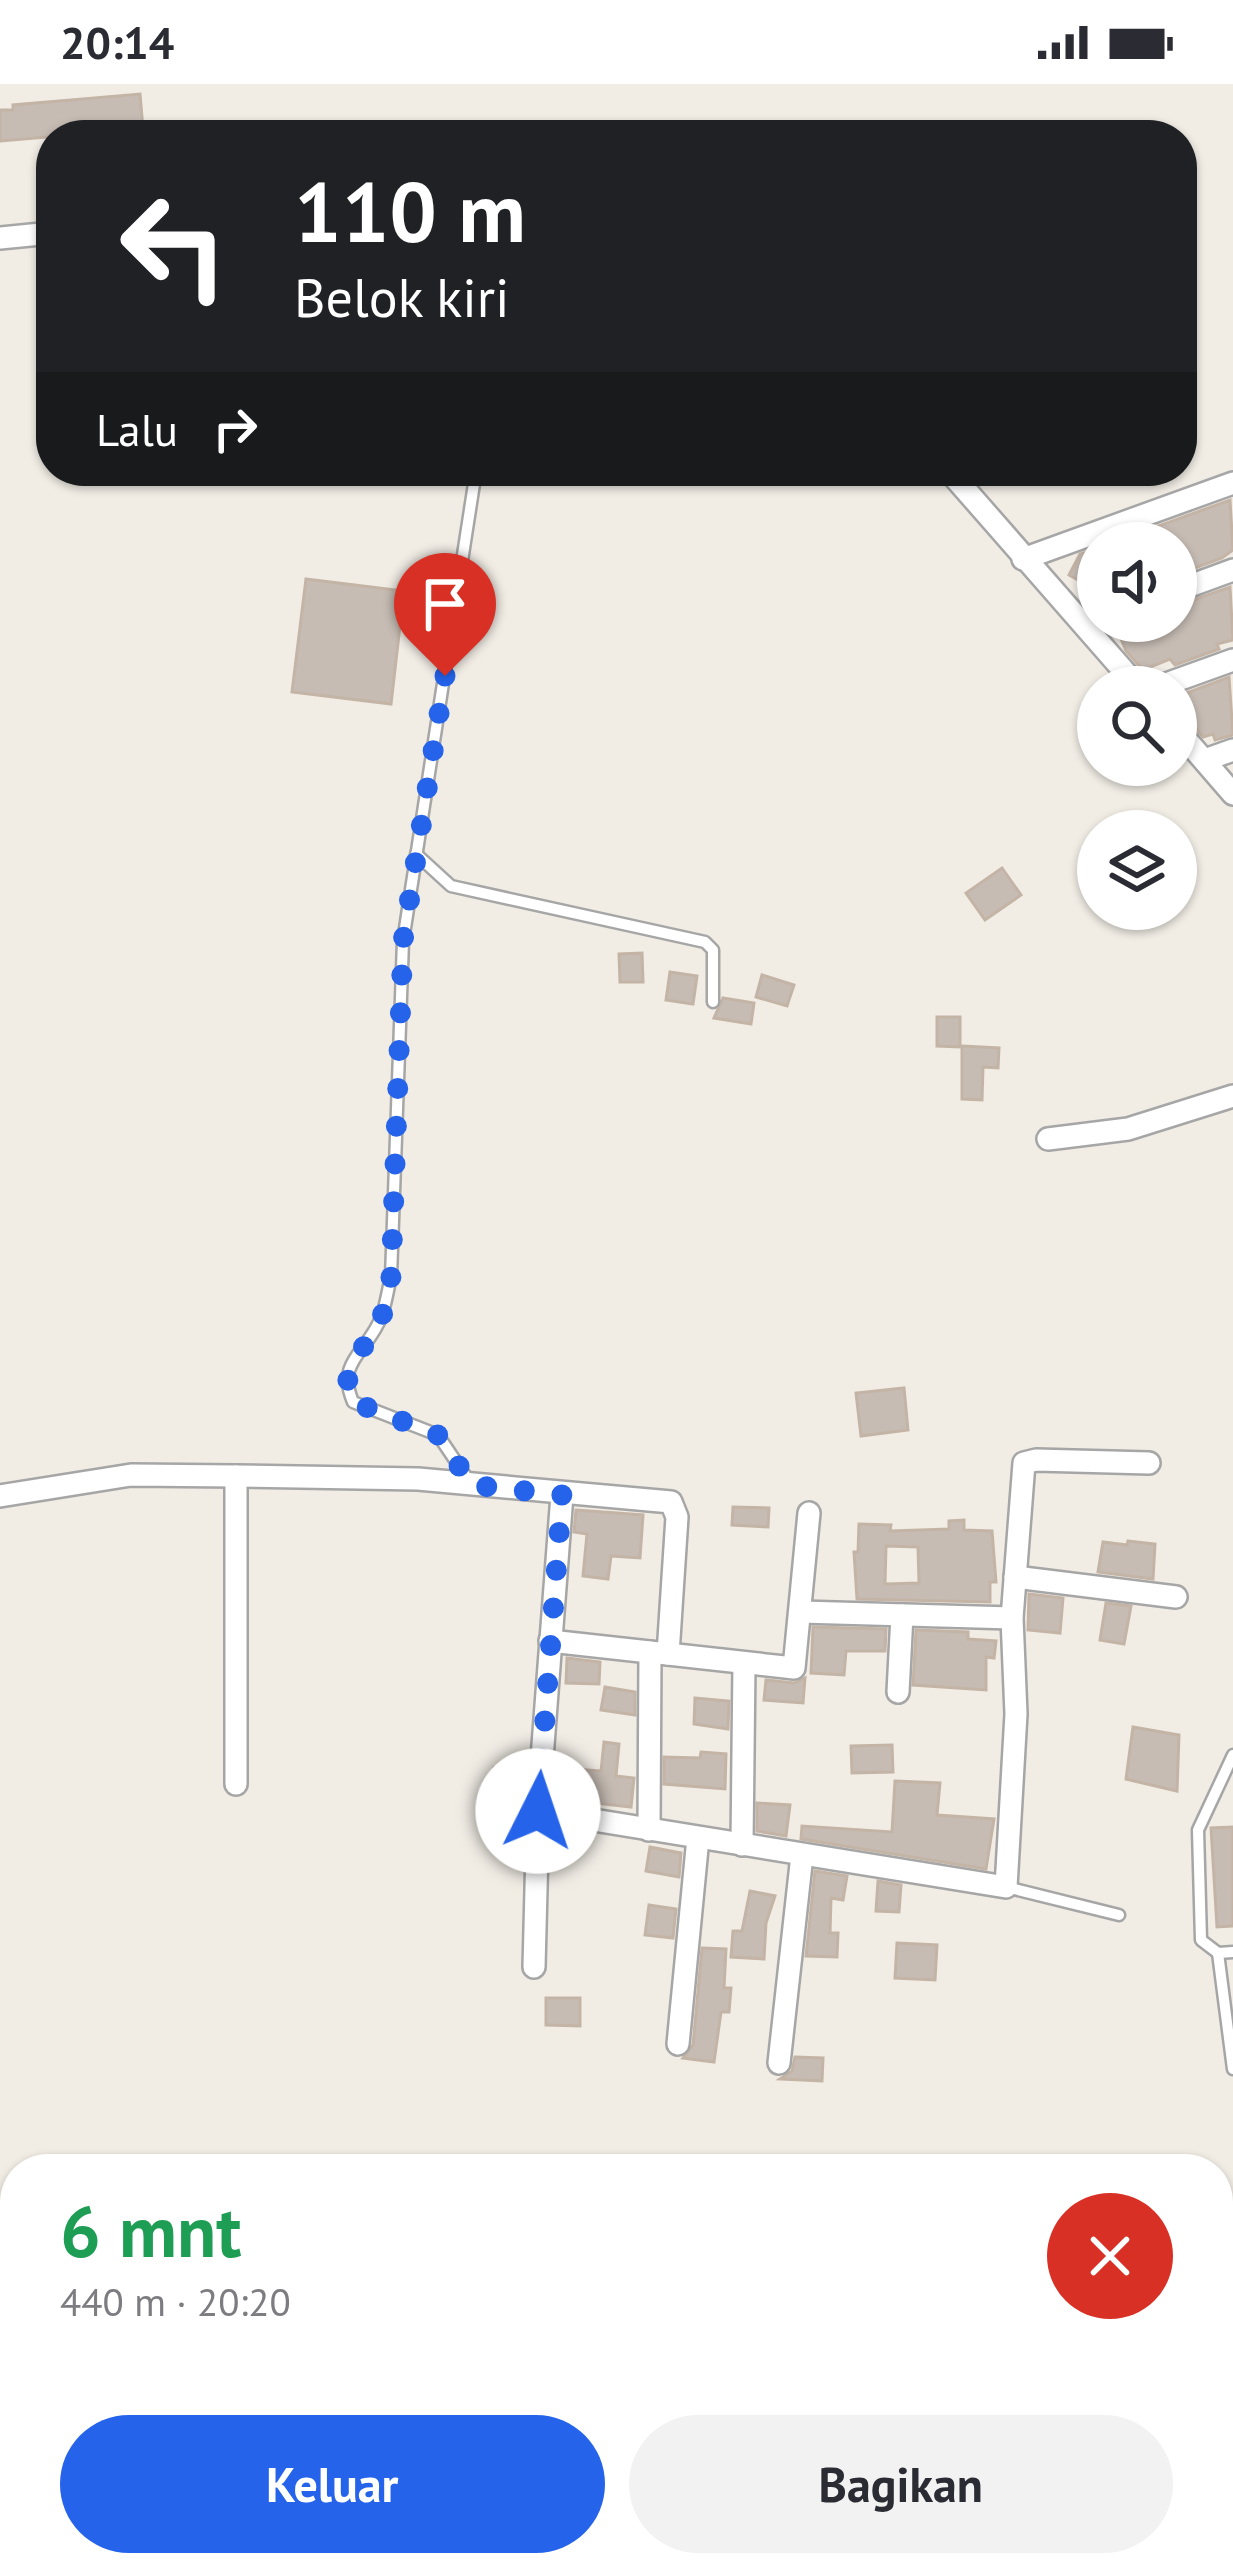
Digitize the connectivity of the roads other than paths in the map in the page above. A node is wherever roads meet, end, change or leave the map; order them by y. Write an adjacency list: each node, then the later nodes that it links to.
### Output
1 (36, 234): 2 (street)
2 (0, 238)
3 (1233, 483): 6 (street)
4 (474, 486): 16 (lane)
5 (962, 486): 6 (street)
6 (1023, 559): 9 (street)
7 (1233, 570): 8 (street)
8 (1197, 583)
9 (1077, 610)
10 (1233, 661): 11 (street)
11 (1197, 673)
12 (1233, 750): 14 (street)
13 (1197, 752): 14 (street)
14 (1204, 760): 15 (street)
15 (1233, 794)
16 (416, 854): 17 (lane); 22 (lane)
17 (713, 1002)
18 (1233, 1096): 19 (street)
19 (1048, 1139)
20 (1149, 1463): 26 (street)
21 (236, 1476): 22 (street); 24 (street); 36 (street)
22 (472, 1485): 23 (street)
23 (562, 1495): 31 (street); 32 (street)
24 (0, 1496)
25 (809, 1513): 28 (street)
26 (1015, 1577): 27 (street); 30 (street)
27 (1175, 1598)
28 (801, 1612): 29 (street); 33 (street)
29 (902, 1615): 30 (street); 34 (street)
30 (1012, 1618): 42 (street)
31 (550, 1641): 32 (street); 37 (street)
32 (659, 1653): 33 (street); 38 (street)
33 (744, 1663): 40 (street)
34 (898, 1692)
35 (1233, 1755): 45 (lane)
36 (236, 1784)
37 (538, 1811): 38 (street); 46 (street)
38 (650, 1829): 39 (street)
39 (698, 1838): 40 (street); 47 (street)
40 (742, 1845): 41 (street)
41 (802, 1855): 42 (street); 48 (street)
42 (1006, 1886): 43 (lane)
43 (1119, 1915)
44 (1233, 1952): 45 (lane)
45 (1218, 1953): 49 (lane)
46 (534, 1967)
47 (678, 2044)
48 (779, 2063)
49 (1233, 2069)

